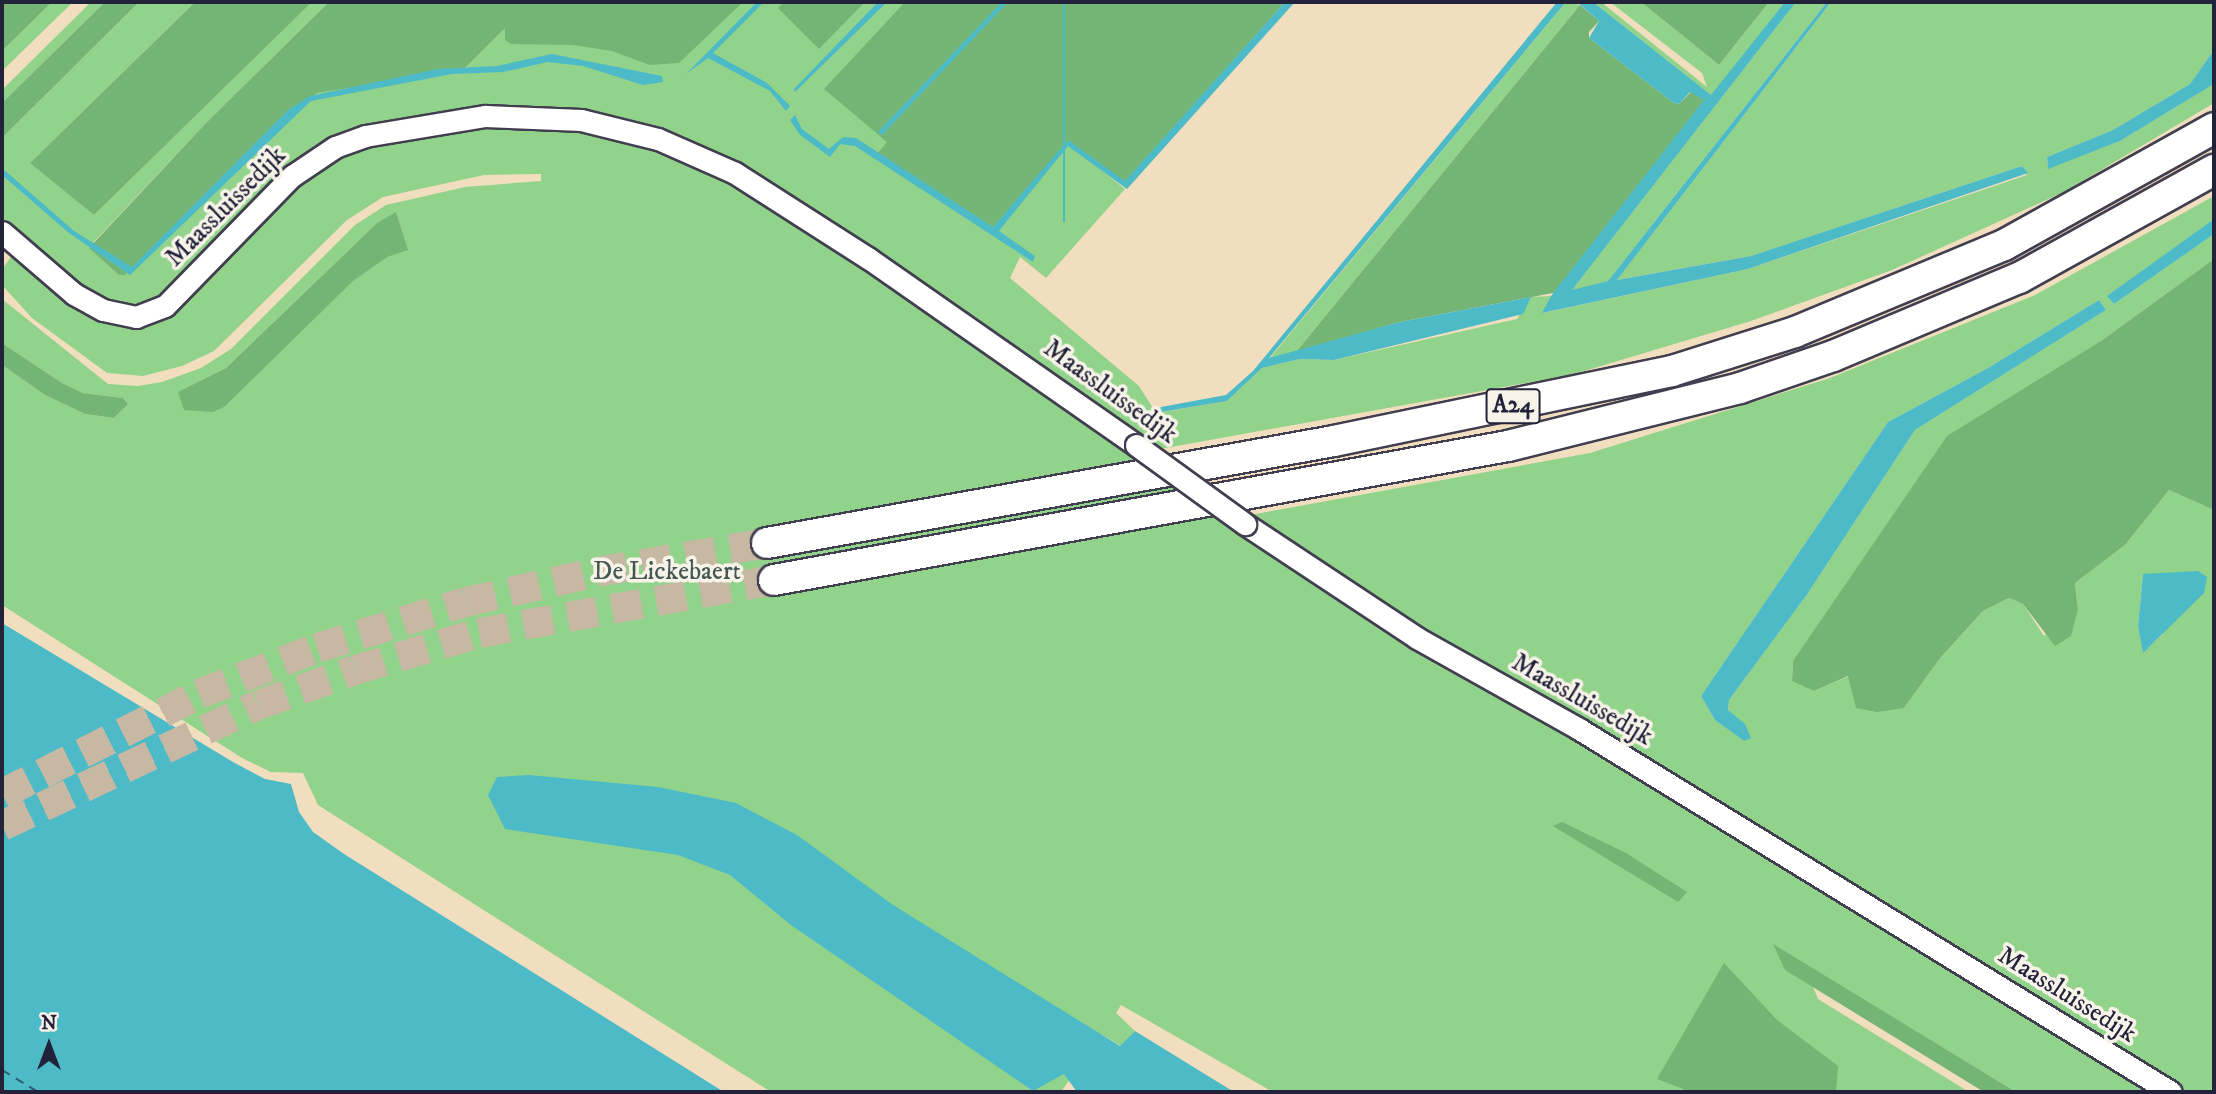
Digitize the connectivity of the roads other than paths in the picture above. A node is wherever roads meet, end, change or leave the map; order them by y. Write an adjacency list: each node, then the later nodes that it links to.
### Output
1 (2214, 128): 4 (highway, A24)
2 (2214, 170): 5 (highway, A24)
3 (2, 232): 6 (street, Maassluissedijk, bridge)
4 (767, 542)
5 (774, 580)
6 (2171, 1092)

